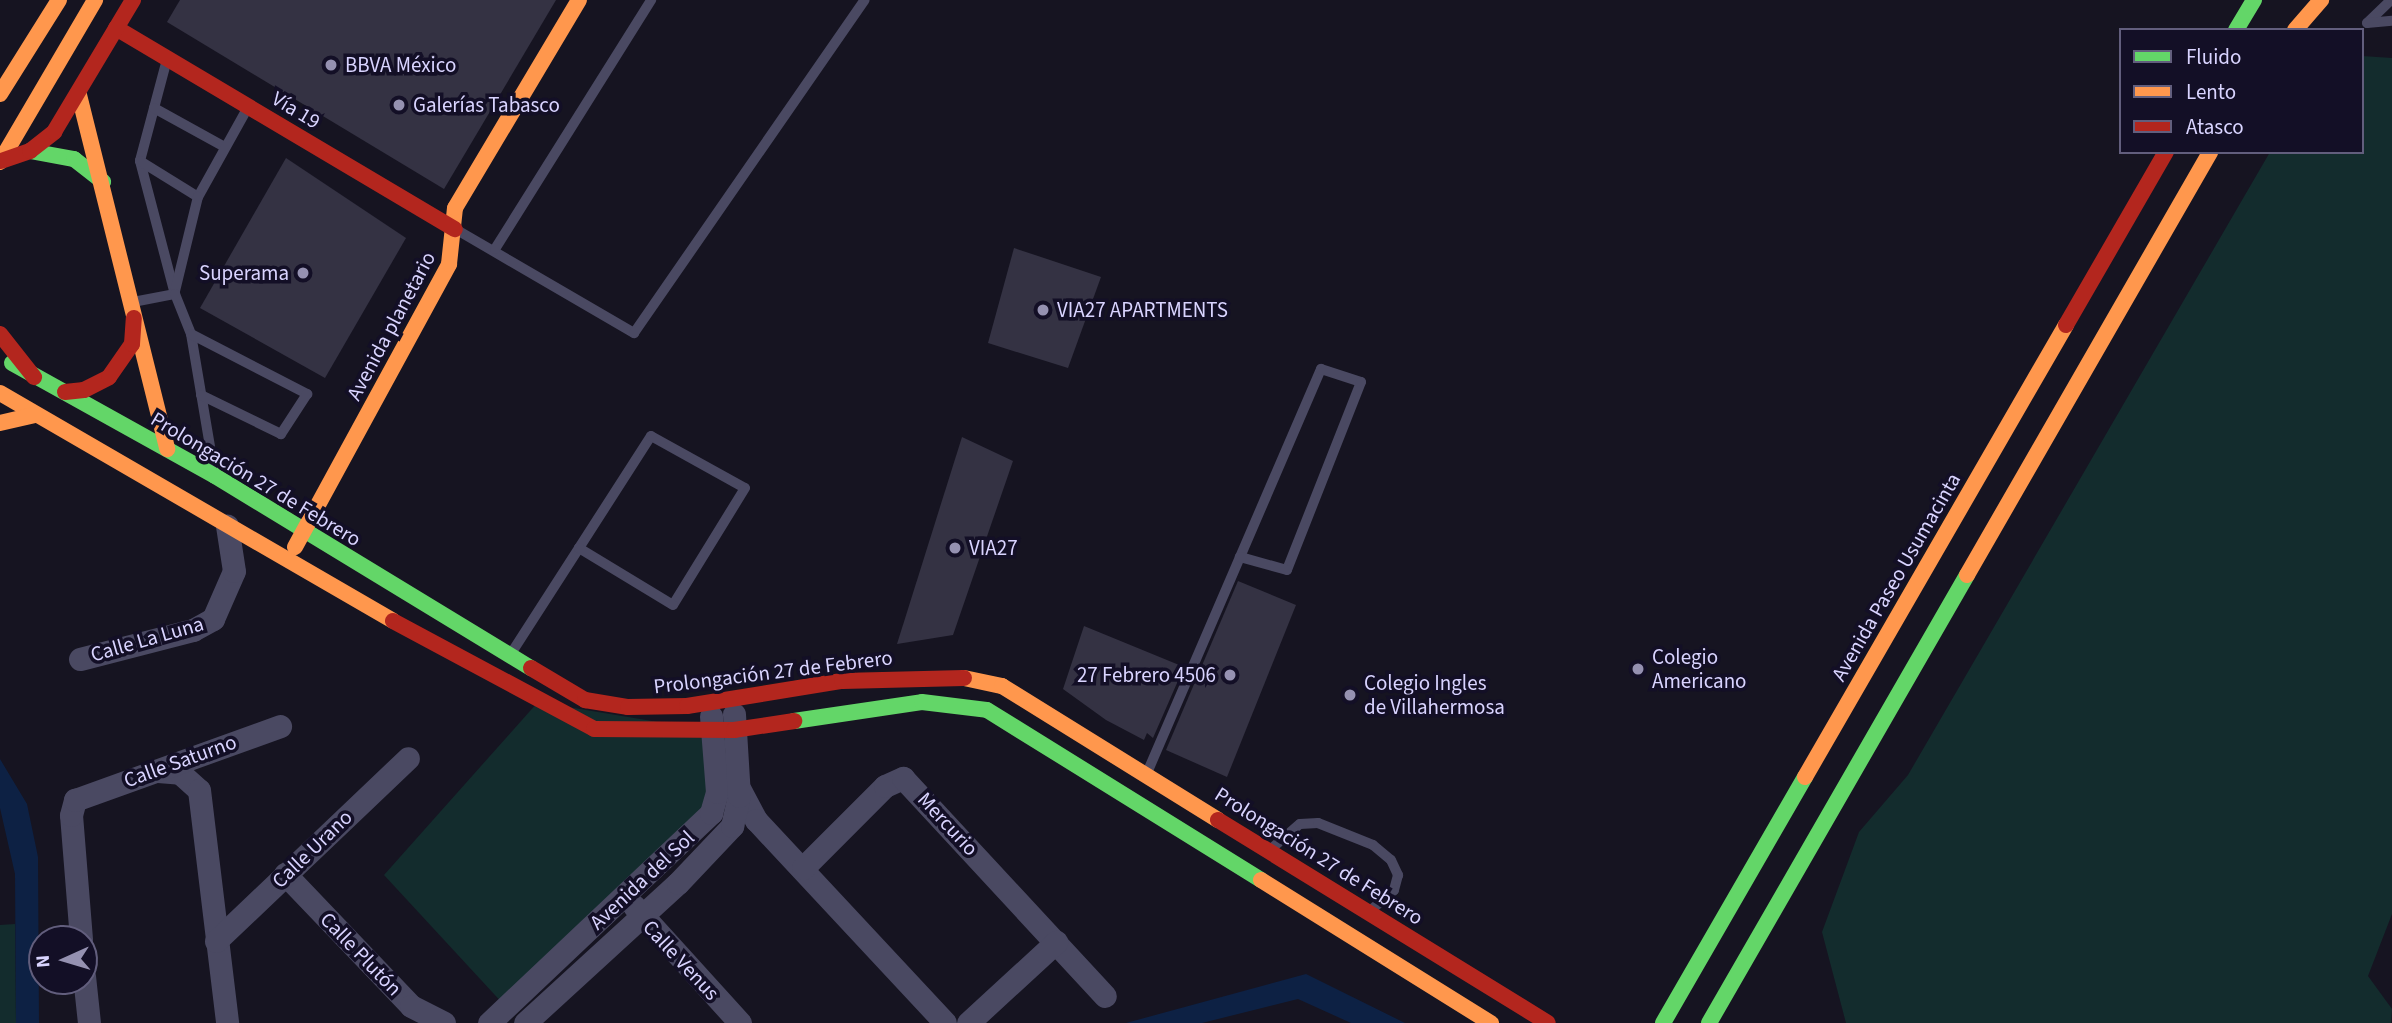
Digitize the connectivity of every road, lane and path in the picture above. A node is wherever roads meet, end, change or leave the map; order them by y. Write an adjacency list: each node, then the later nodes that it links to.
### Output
1 (59, 0): 15 (main road)
2 (95, 0): 23 (main road)
3 (579, 0): 27 (main road, Avenida planetario)
4 (652, 0): 28 (lane)
5 (865, 0): 28 (lane)
6 (2254, 0): 12 (main road)
7 (2321, 0): 13 (main road)
8 (2391, 0): 10 (lane)
9 (129, 6): 11 (main road); 27 (main road, Vía 19)
10 (2392, 21)
11 (116, 28): 14 (main road, Vía 19); 16 (main road)
12 (2237, 28)
13 (2297, 28)
14 (167, 58): 17 (main road, Vía 19); 18 (lane)
15 (0, 94)
16 (79, 95): 20 (main road); 25 (main road)
17 (248, 106): 19 (lane); 27 (main road, Vía 19)
18 (154, 108): 19 (lane); 24 (lane)
19 (225, 147): 26 (lane)
20 (30, 151): 23 (main road); 25 (main road)
21 (2165, 154): 80 (main road, Avenida Paseo Usumacinta)
22 (2209, 154): 81 (main road)
23 (0, 161)
24 (141, 161): 26 (lane); 29 (lane)
25 (103, 183): 30 (main road)
26 (198, 197): 29 (lane)
27 (455, 221): 28 (lane); 43 (main road, Avenida planetario)
28 (495, 249)
29 (175, 293): 30 (lane); 32 (lane)
30 (134, 302): 35 (main road); 40 (main road)
31 (0, 334): 34 (main road)
32 (191, 334): 37 (lane); 37 (lane)
33 (0, 356): 34 (main road, Prolongación 27 de Febrero)
34 (34, 377): 35 (main road, Prolongación 27 de Febrero)
35 (65, 391): 40 (main road, Prolongación 27 de Febrero)
36 (0, 393): 38 (main road)
37 (201, 395): 41 (lane)
38 (35, 415): 39 (main road); 42 (main road)
39 (0, 423)
40 (167, 449): 41 (main road, Prolongación 27 de Febrero)
41 (215, 476): 43 (main road, Prolongación 27 de Febrero)
42 (227, 526): 46 (main road); 47 (street)
43 (305, 531): 46 (main road, Avenida planetario); 48 (main road, Prolongación 27 de Febrero)
44 (579, 548): 44 (lane); 48 (lane)
45 (1240, 557): 45 (lane); 55 (lane)
46 (287, 561): 47 (street); 52 (main road)
47 (232, 580): 49 (street, Calle La Luna)
48 (509, 656): 50 (main road, Prolongación 27 de Febrero)
49 (80, 659)
50 (722, 700): 52 (street); 55 (main road, Prolongación 27 de Febrero)
51 (280, 726): 54 (street, Calle Saturno)
52 (723, 730): 56 (street); 57 (street); 78 (main road)
53 (408, 758): 60 (street, Calle Urano)
54 (154, 771): 64 (street, Calle Saturno); 65 (street)
55 (1147, 774): 58 (main road, Prolongación 27 de Febrero)
56 (716, 798): 57 (street); 61 (street, Avenida del Sol)
57 (747, 817): 59 (street); 63 (street, Avenida del Sol)
58 (1269, 850): 62 (main road, Prolongación 27 de Febrero); 62 (lane)
59 (803, 868): 66 (street, Mercurio); 76 (street)
60 (285, 874): 65 (street, Calle Urano); 73 (street, Calle Plutón)
61 (627, 894): 63 (street, Calle Venus); 69 (street, Avenida del Sol)
62 (1369, 912): 79 (main road, Prolongación 27 de Febrero)
63 (640, 918): 70 (street, Avenida del Sol); 75 (street, Calle Venus)
64 (80, 925)
65 (216, 941): 72 (street)
66 (1056, 942): 68 (street, Mercurio); 77 (street)
67 (86, 995): 71 (street)
68 (1105, 996)
69 (516, 999): 70 (street); 74 (street, Avenida del Sol)
70 (530, 1021)
71 (89, 1023)
72 (227, 1023)
73 (444, 1023)
74 (489, 1023)
75 (740, 1023)
76 (945, 1023)
77 (968, 1023)
78 (1491, 1023)
79 (1548, 1023)
80 (1662, 1023)
81 (1709, 1023)

